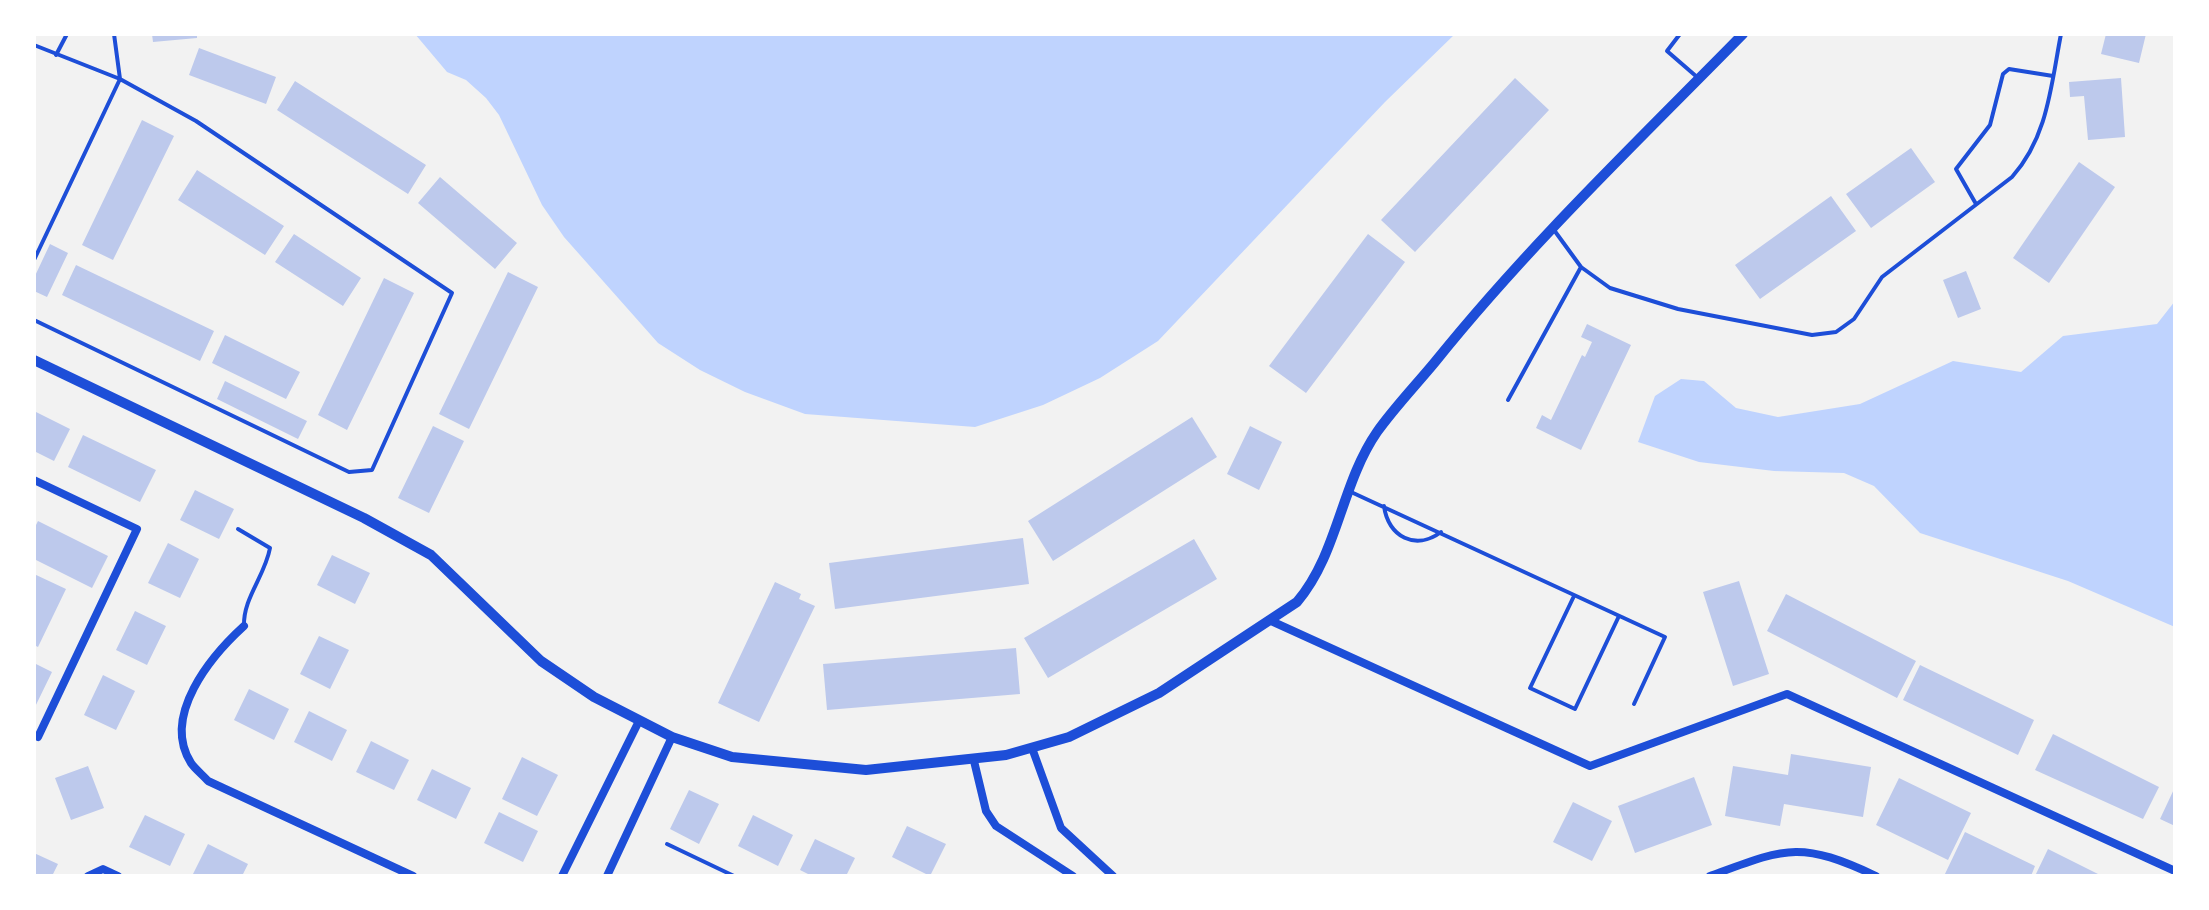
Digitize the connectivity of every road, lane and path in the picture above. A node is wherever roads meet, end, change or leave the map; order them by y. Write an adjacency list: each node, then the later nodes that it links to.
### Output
1 (67, 34): 7 (lane)
2 (114, 34): 9 (lane)
3 (1680, 34): 10 (lane)
4 (1743, 34): 10 (street)
5 (2061, 34): 8 (lane)
6 (34, 45): 7 (lane)
7 (56, 55): 9 (lane)
8 (2053, 76): 11 (lane); 11 (lane)
9 (120, 79): 13 (lane); 15 (lane)
10 (1699, 79): 12 (street)
11 (1976, 204): 14 (lane)
12 (1552, 229): 14 (lane); 19 (street)
13 (34, 260)
14 (1581, 267): 17 (lane)
15 (34, 320)
16 (34, 360): 28 (street)
17 (1508, 400)
18 (34, 480): 29 (street)
19 (1349, 491): 20 (lane); 25 (street)
20 (1384, 506): 22 (lane); 22 (lane)
21 (238, 529): 26 (lane)
22 (1441, 532): 23 (lane)
23 (1574, 595): 24 (lane); 24 (lane)
24 (1619, 616): 27 (lane)
25 (1269, 620): 31 (street); 34 (street)
26 (244, 626): 39 (street)
27 (1634, 704)
28 (639, 721): 30 (street); 40 (street)
29 (34, 735)
30 (672, 737): 32 (street); 41 (street)
31 (1032, 748): 32 (street); 44 (street)
32 (974, 761): 43 (street)
33 (667, 844): 42 (lane)
34 (2160, 864): 35 (street); 47 (street)
35 (2175, 871)
36 (1723, 874): 45 (street); 46 (street)
37 (88, 876): 38 (street)
38 (118, 876)
39 (413, 876)
40 (562, 876)
41 (607, 876)
42 (734, 876)
43 (1073, 876)
44 (1113, 876)
45 (1710, 876)
46 (1876, 876)
47 (2154, 876)

